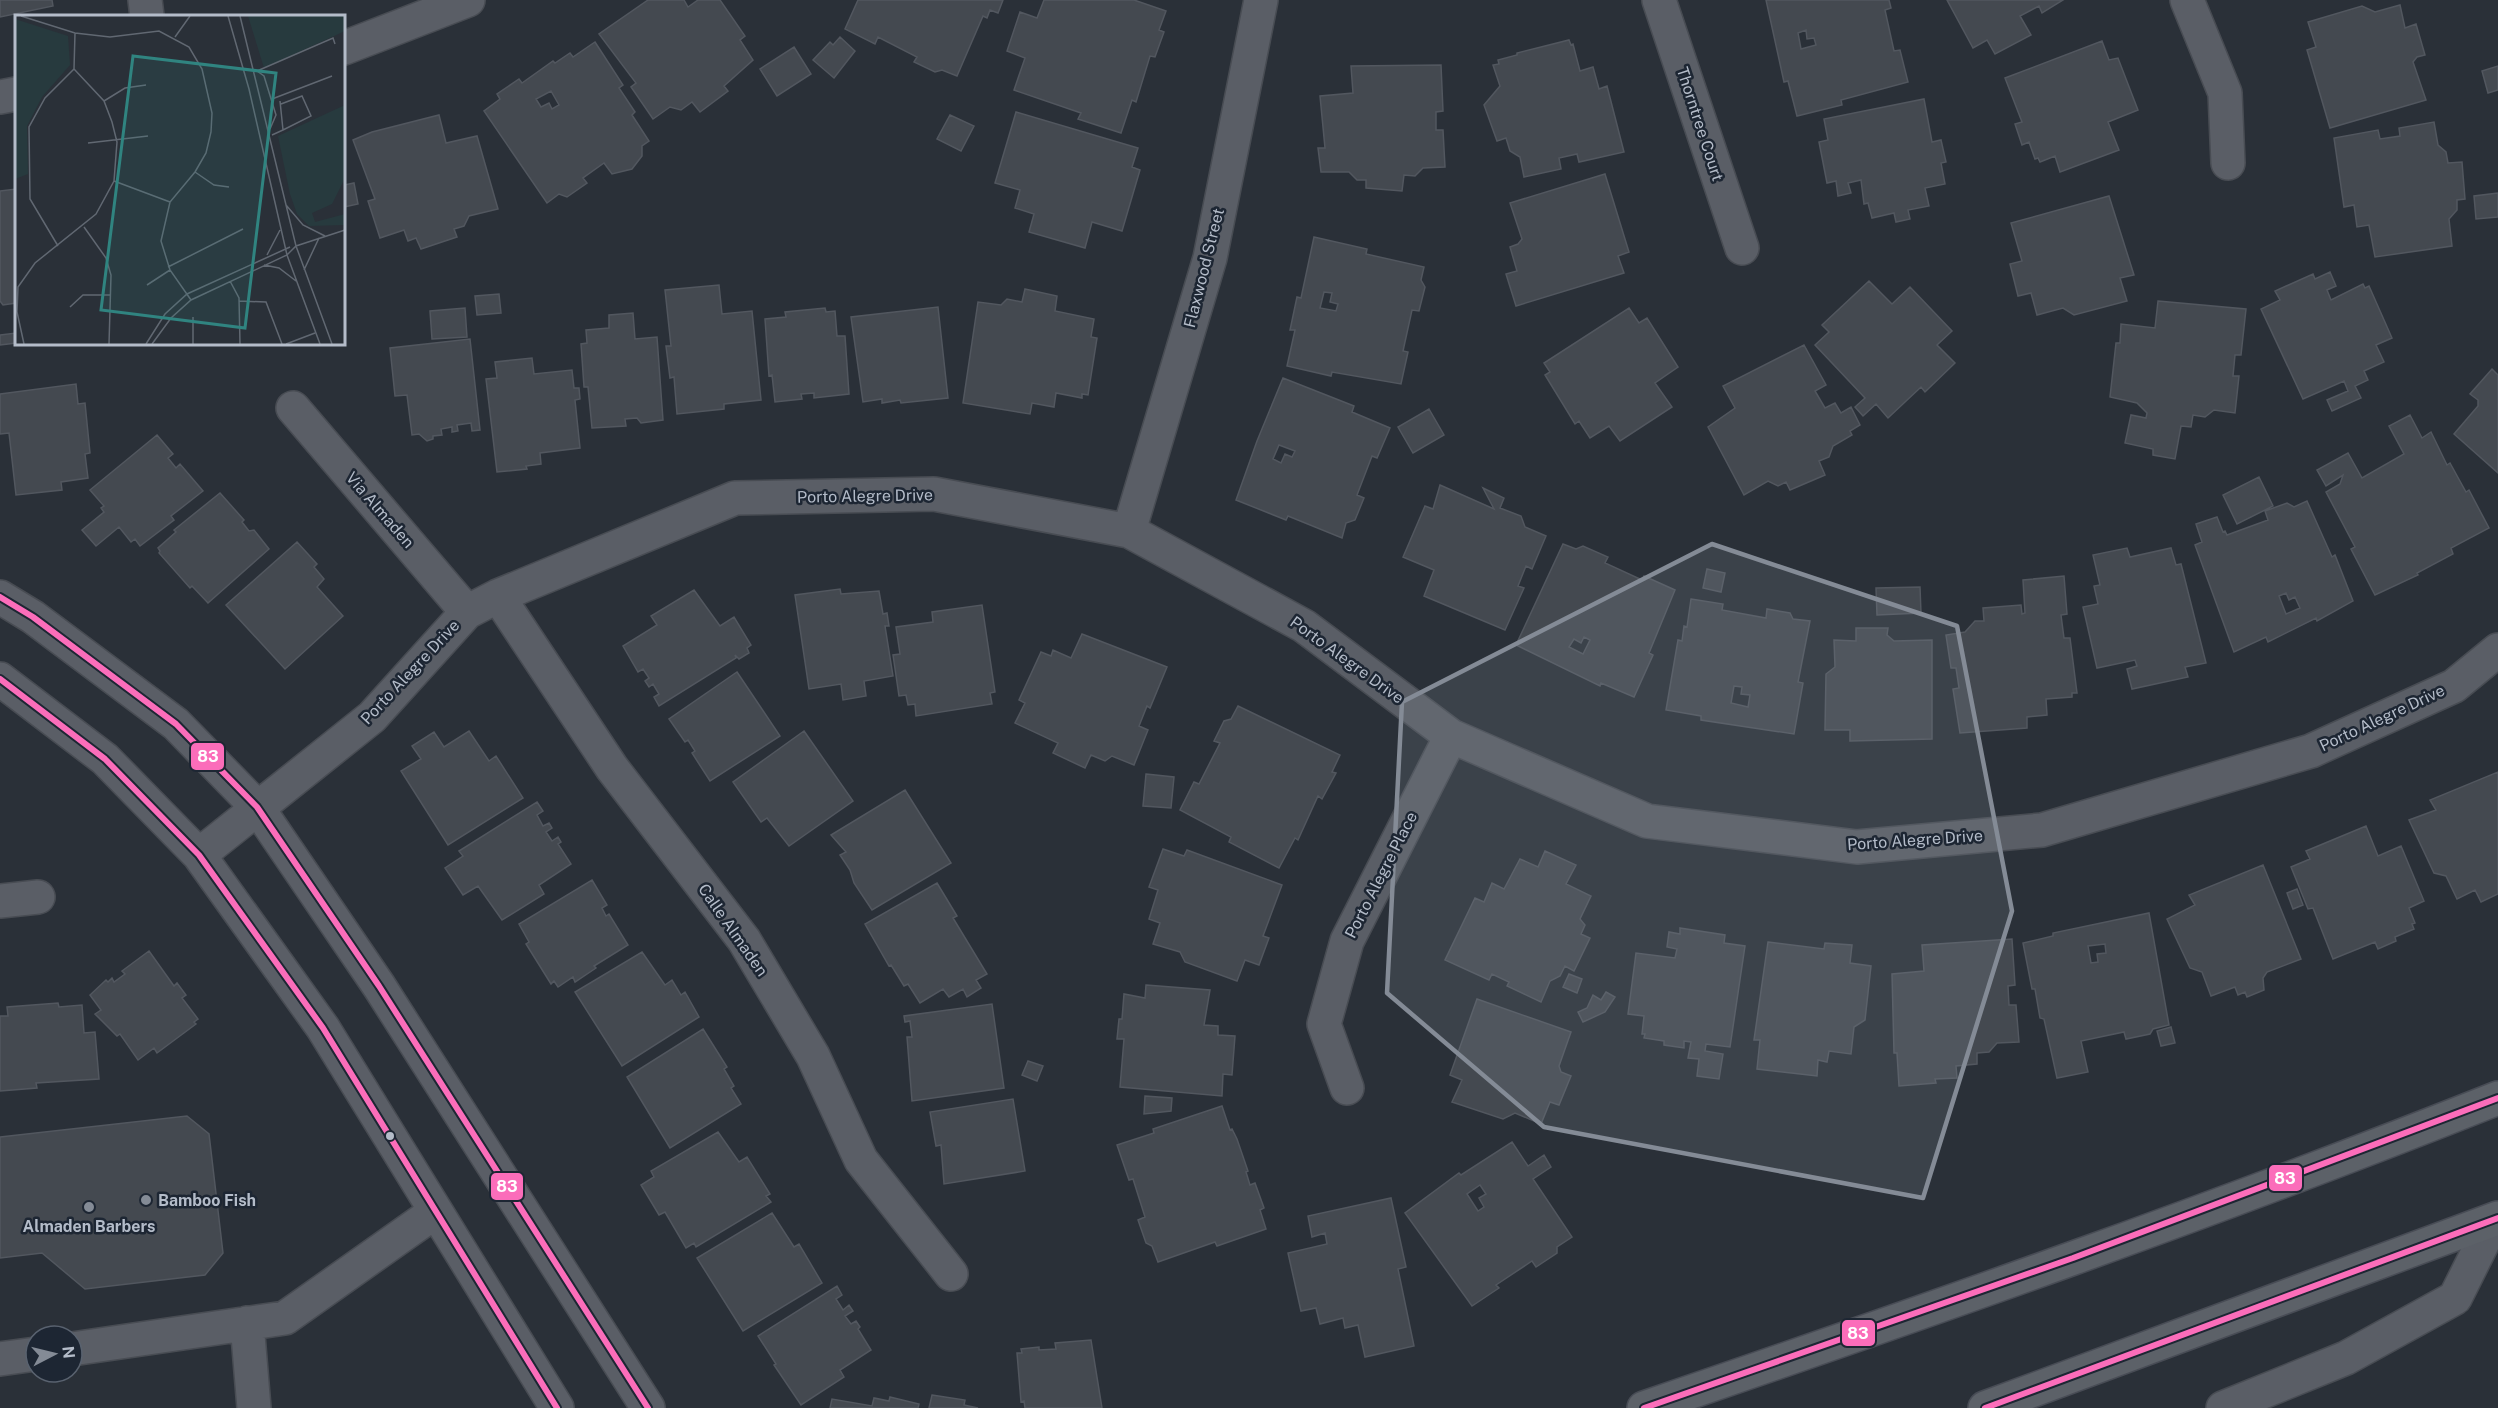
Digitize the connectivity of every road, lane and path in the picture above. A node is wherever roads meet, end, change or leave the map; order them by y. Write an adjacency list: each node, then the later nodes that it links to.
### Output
1 (145, 0): 6 (street)
2 (468, 0): 7 (street)
3 (1261, 0): 13 (street, Flaxwood Street)
4 (1659, 0): 11 (street, Thorntree Court)
5 (2187, 0): 10 (street)
6 (147, 15)
7 (345, 48)
8 (15, 94): 9 (street)
9 (0, 97)
10 (2228, 163)
11 (1742, 248)
12 (293, 408): 16 (street, Via Almaden)
13 (1129, 531): 14 (street, Porto Alegre Drive); 19 (street, Porto Alegre Drive)
14 (498, 596): 16 (street, Porto Alegre Drive); 28 (street, Calle Almaden)
15 (0, 597): 20 (street)
16 (467, 612): 20 (street, Porto Alegre Drive)
17 (2498, 650): 19 (street, Porto Alegre Drive)
18 (0, 679): 21 (street)
19 (1451, 736): 24 (street, Porto Alegre Place)
20 (257, 807): 21 (street, Porto Alegre Drive); 36 (street)
21 (199, 855): 26 (street)
22 (38, 897): 23 (street)
23 (0, 901)
24 (1347, 1088)
25 (2498, 1098): 37 (main road)
26 (435, 1212): 29 (street); 35 (street)
27 (2497, 1222): 33 (street); 38 (main road)
28 (951, 1274)
29 (248, 1323): 30 (street); 34 (street)
30 (84, 1346)
31 (24, 1356): 32 (street)
32 (0, 1359)
33 (2242, 1405)
34 (254, 1408)
35 (557, 1408)
36 (648, 1408)
37 (1644, 1408)
38 (1984, 1408)

